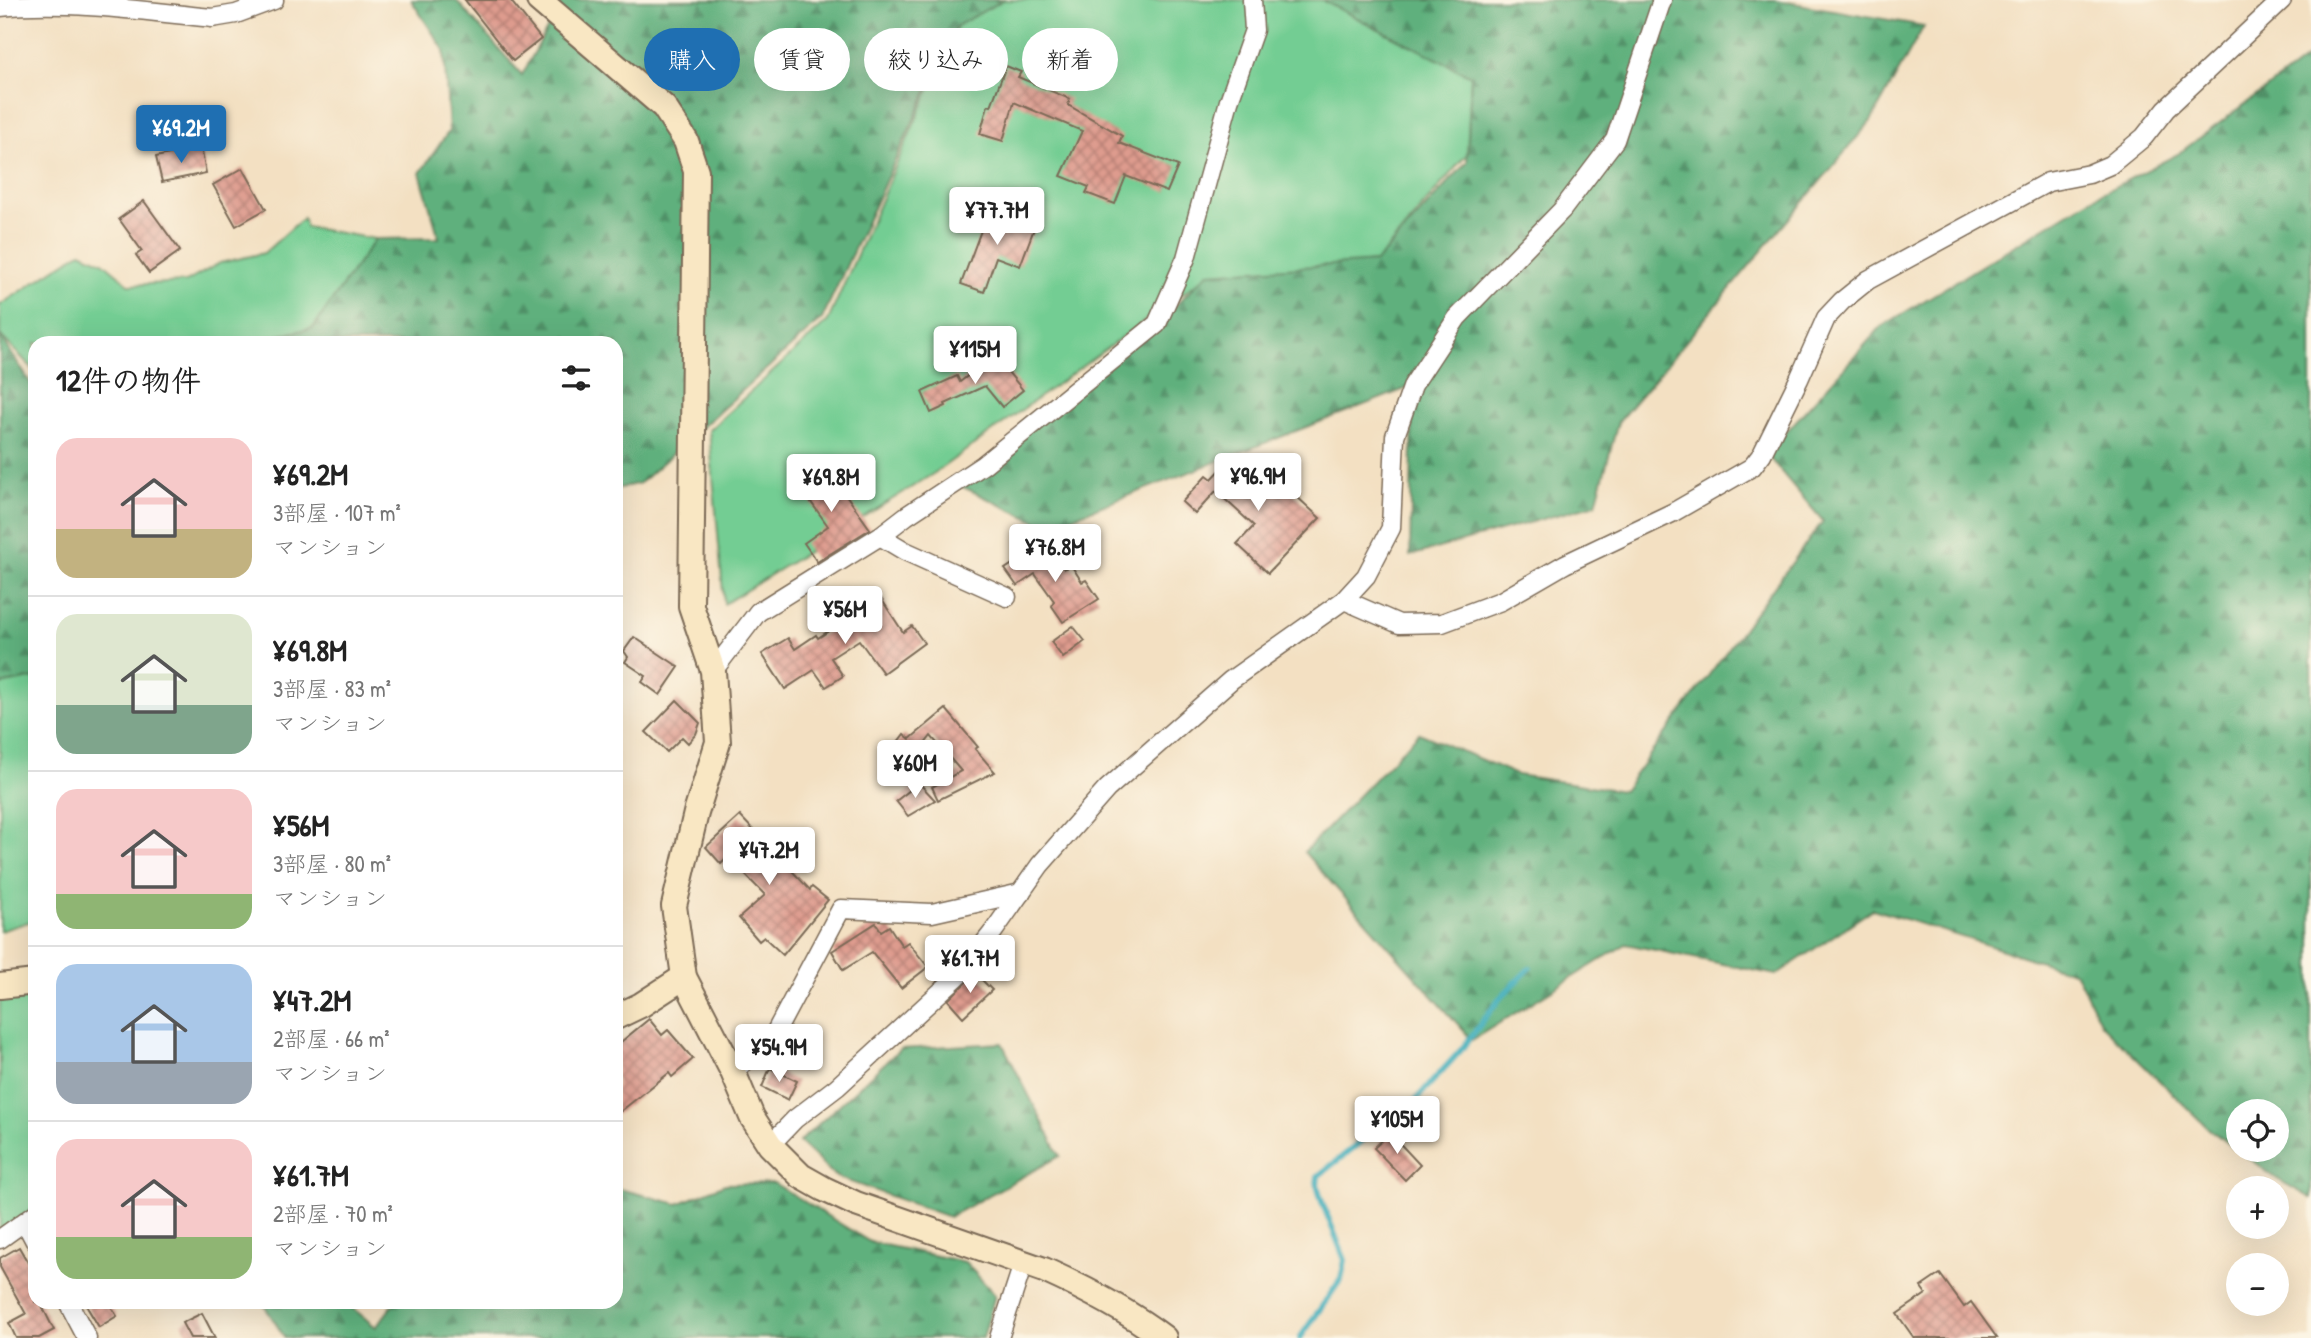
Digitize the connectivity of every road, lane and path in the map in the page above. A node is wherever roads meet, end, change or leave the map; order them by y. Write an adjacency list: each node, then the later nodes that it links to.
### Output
1 (274, 0): 6 (street)
2 (538, 0): 10 (street)
3 (1252, 0): 7 (street)
4 (1662, 0): 9 (street)
5 (2282, 0): 9 (street)
6 (0, 6)
7 (880, 537): 8 (street); 10 (street)
8 (1007, 597)
9 (1344, 600): 11 (street)
10 (713, 671): 12 (street)
11 (1021, 892): 16 (street); 17 (street)
12 (684, 977): 15 (street); 16 (street)
13 (28, 983): 14 (street)
14 (0, 986)
15 (623, 1014)
16 (733, 1072): 17 (street)
17 (770, 1145): 20 (street)
18 (28, 1219): 19 (street)
19 (0, 1240)
20 (1023, 1264): 23 (street); 24 (street)
21 (72, 1309): 22 (street)
22 (87, 1338)
23 (999, 1338)
24 (1164, 1338)

